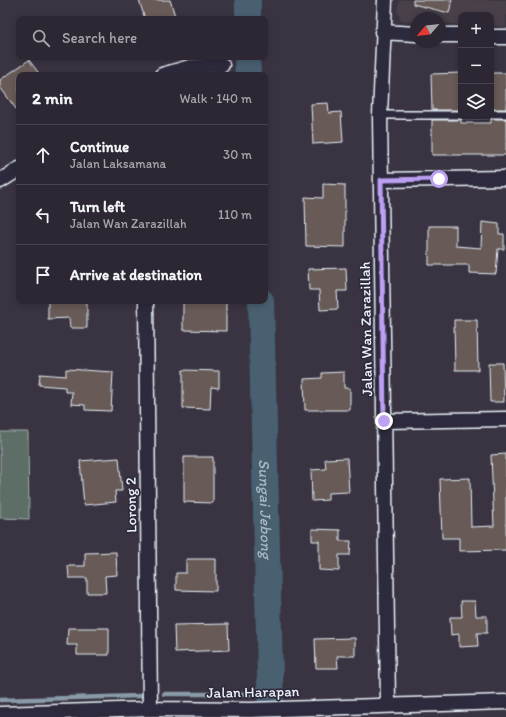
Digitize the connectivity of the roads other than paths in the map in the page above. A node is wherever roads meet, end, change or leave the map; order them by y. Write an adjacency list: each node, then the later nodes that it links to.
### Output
1 (385, 0): 2 (street, Jalan Wan Zarazillah)
2 (382, 32): 3 (street); 12 (street, Jalan Wan Zarazillah)
3 (410, 34)
4 (446, 35): 5 (street)
5 (458, 35)
6 (494, 37): 7 (street)
7 (506, 37)
8 (222, 65): 9 (street)
9 (172, 72)
10 (494, 114): 11 (lane)
11 (506, 114)
12 (380, 115): 13 (lane); 16 (street, Jalan Wan Zarazillah)
13 (458, 115)
14 (16, 171): 17 (street)
15 (506, 178): 16 (street)
16 (381, 180): 20 (street, Jalan Wan Zarazillah)
17 (0, 181)
18 (146, 304): 23 (street, Lorong 2)
19 (506, 419): 20 (street)
20 (384, 421): 22 (street, Jalan Wan Zarazillah)
21 (506, 702): 22 (street, Jalan Harapan)
22 (388, 705): 23 (street, Jalan Harapan)
23 (150, 709): 24 (street, Jalan Harapan)
24 (0, 714)

